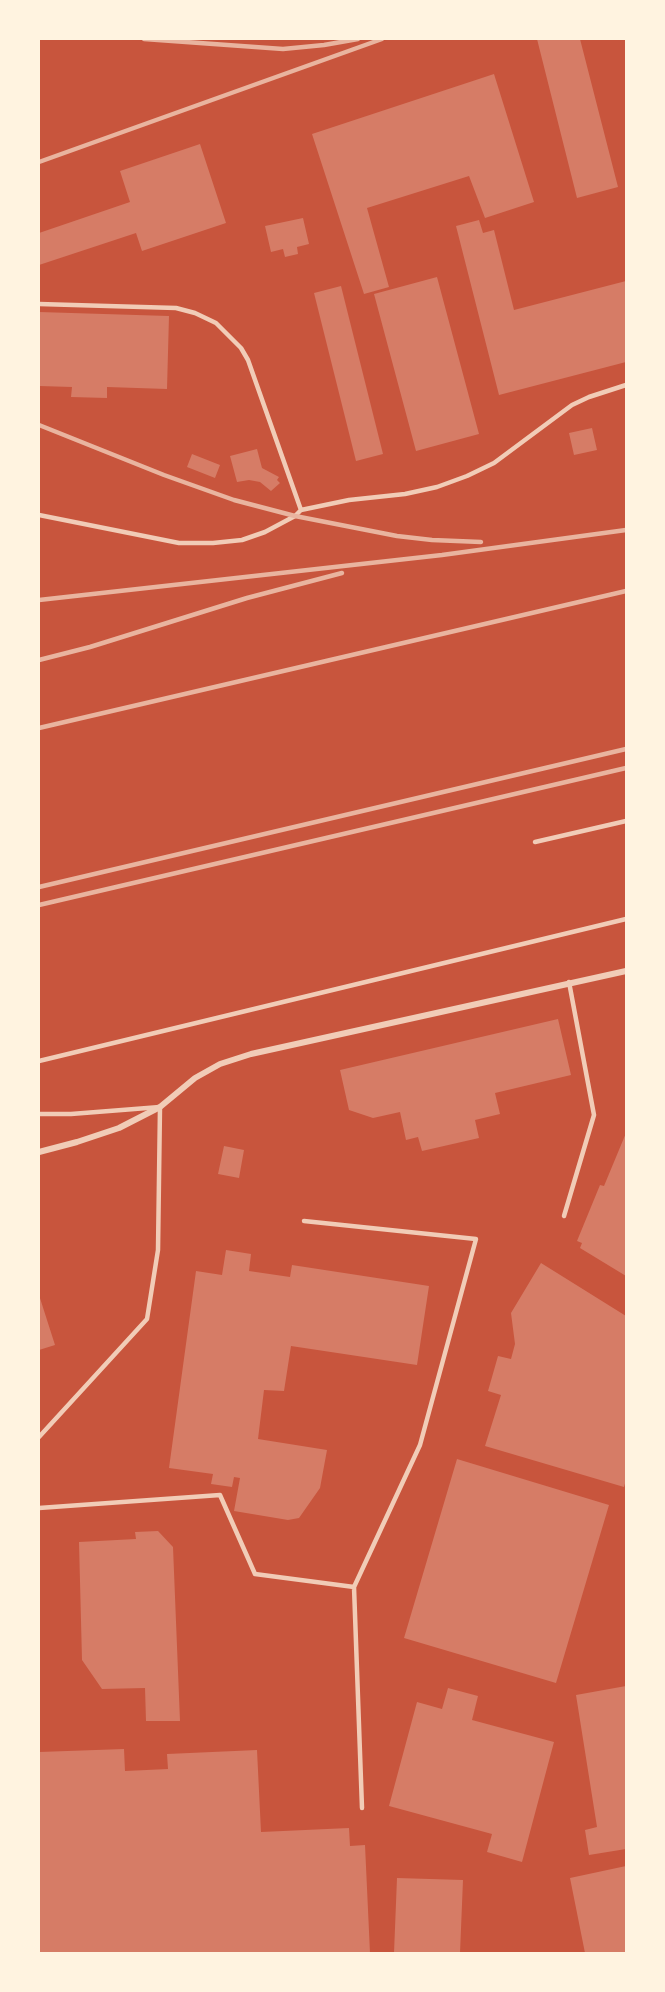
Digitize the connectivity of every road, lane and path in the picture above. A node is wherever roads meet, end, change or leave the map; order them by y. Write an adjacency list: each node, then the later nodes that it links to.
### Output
1 (39, 304): 3 (lane)
2 (626, 385): 3 (lane)
3 (301, 510): 4 (lane)
4 (39, 515)
5 (626, 821): 6 (lane)
6 (535, 842)
7 (626, 920): 10 (lane)
8 (626, 971): 9 (street)
9 (569, 982): 11 (street); 14 (lane)
10 (39, 1061)
11 (160, 1107): 12 (lane); 13 (street); 16 (lane)
12 (39, 1114)
13 (39, 1152)
14 (564, 1216)
15 (304, 1221): 18 (lane)
16 (39, 1437)
17 (39, 1508): 18 (lane)
18 (354, 1587): 19 (lane)
19 (362, 1808)

